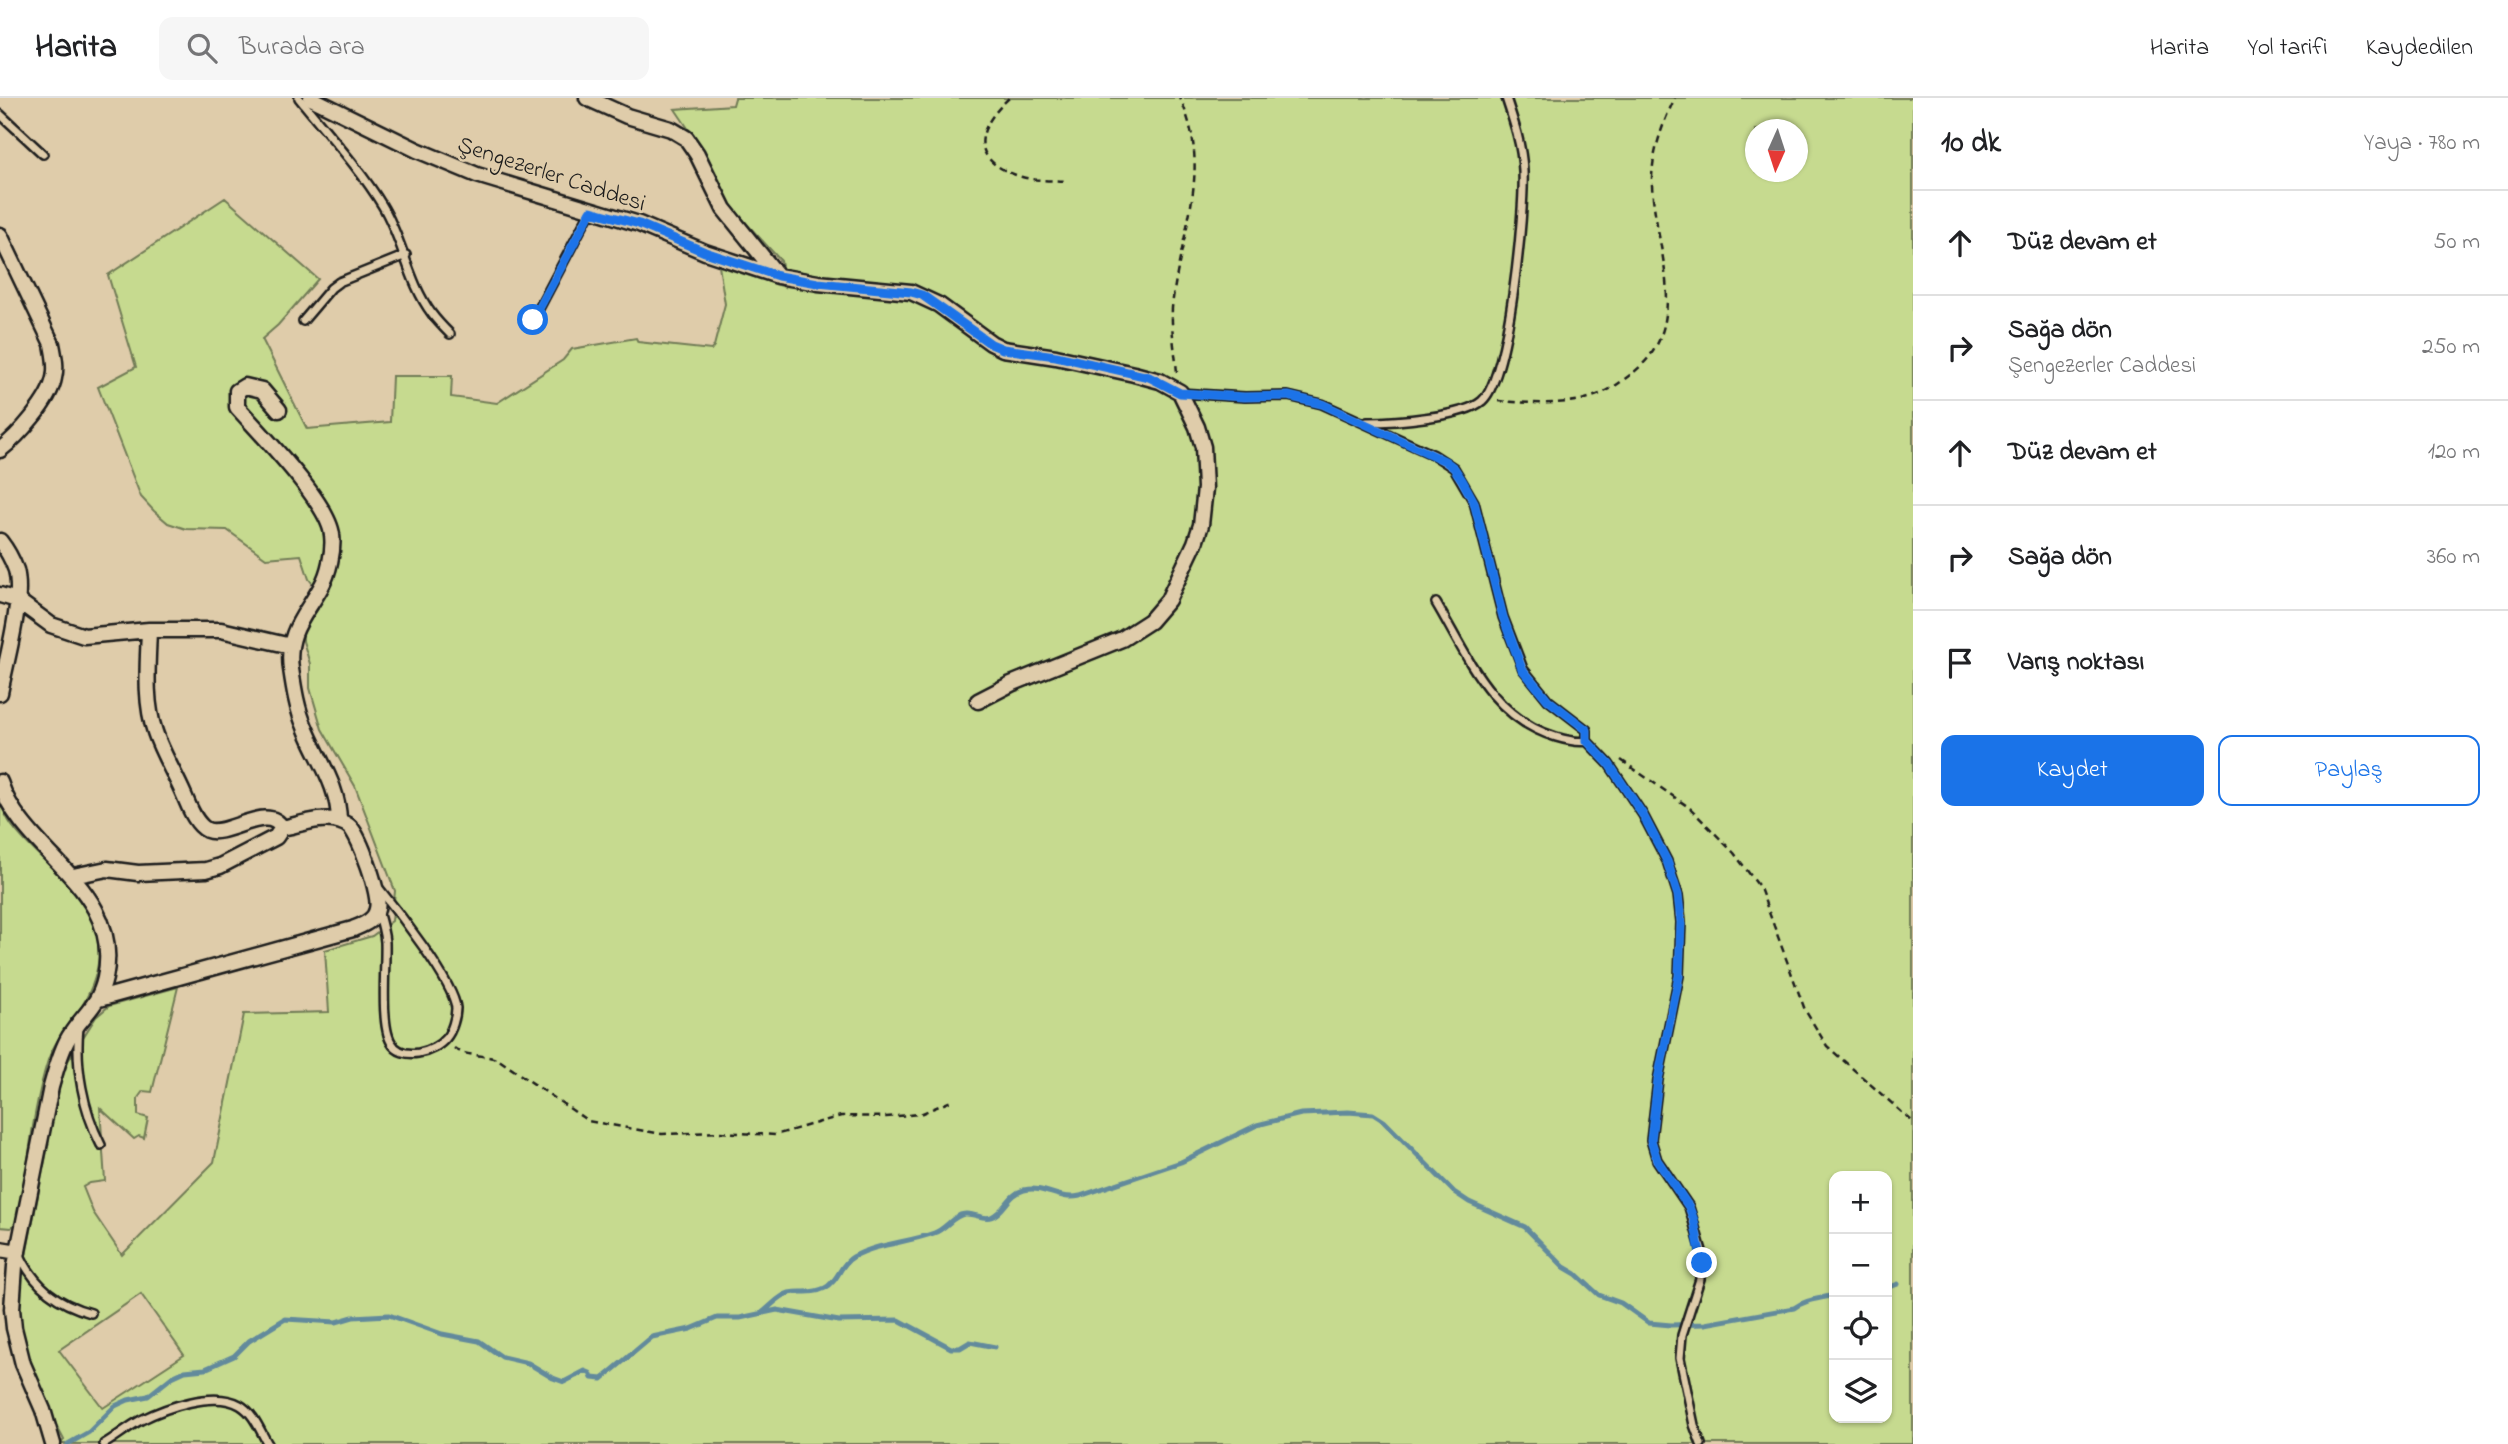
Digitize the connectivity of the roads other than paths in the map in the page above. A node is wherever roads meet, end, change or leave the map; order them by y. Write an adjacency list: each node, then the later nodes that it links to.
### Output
1 (299, 98): 9 (lane)
2 (311, 98): 7 (street, Şengezerler Caddesi)
3 (587, 98): 10 (street)
4 (1506, 98): 16 (lane)
5 (0, 114): 6 (lane)
6 (43, 154)
7 (591, 211): 10 (street, Şengezerler Caddesi); 11 (lane)
8 (0, 235): 17 (street)
9 (405, 255): 12 (lane); 13 (lane)
10 (778, 276): 14 (street, Şengezerler Caddesi)
11 (533, 320)
12 (303, 321)
13 (450, 334)
14 (1180, 393): 16 (lane); 25 (street)
15 (279, 410): 23 (street)
16 (1365, 422): 26 (lane)
17 (0, 450)
18 (0, 541): 20 (street)
19 (0, 595): 20 (street)
20 (17, 600): 22 (street); 24 (street)
21 (1436, 603): 26 (lane)
22 (149, 630): 23 (street); 29 (street)
23 (291, 646): 28 (street)
24 (0, 693)
25 (978, 701)
26 (1587, 741): 44 (lane)
27 (0, 782): 30 (street)
28 (340, 821): 29 (street); 31 (street)
29 (282, 828): 30 (street)
30 (73, 876): 33 (street)
31 (373, 881): 32 (street); 32 (lane)
32 (377, 910): 33 (street)
33 (99, 999): 34 (street)
34 (80, 1023): 35 (lane); 37 (street)
35 (101, 1144)
36 (0, 1249): 37 (street)
37 (18, 1252): 38 (lane); 39 (street)
38 (92, 1313)
39 (47, 1427): 40 (street); 41 (street)
40 (40, 1444)
41 (53, 1444)
42 (104, 1444): 43 (lane)
43 (268, 1444)
44 (1701, 1444)

